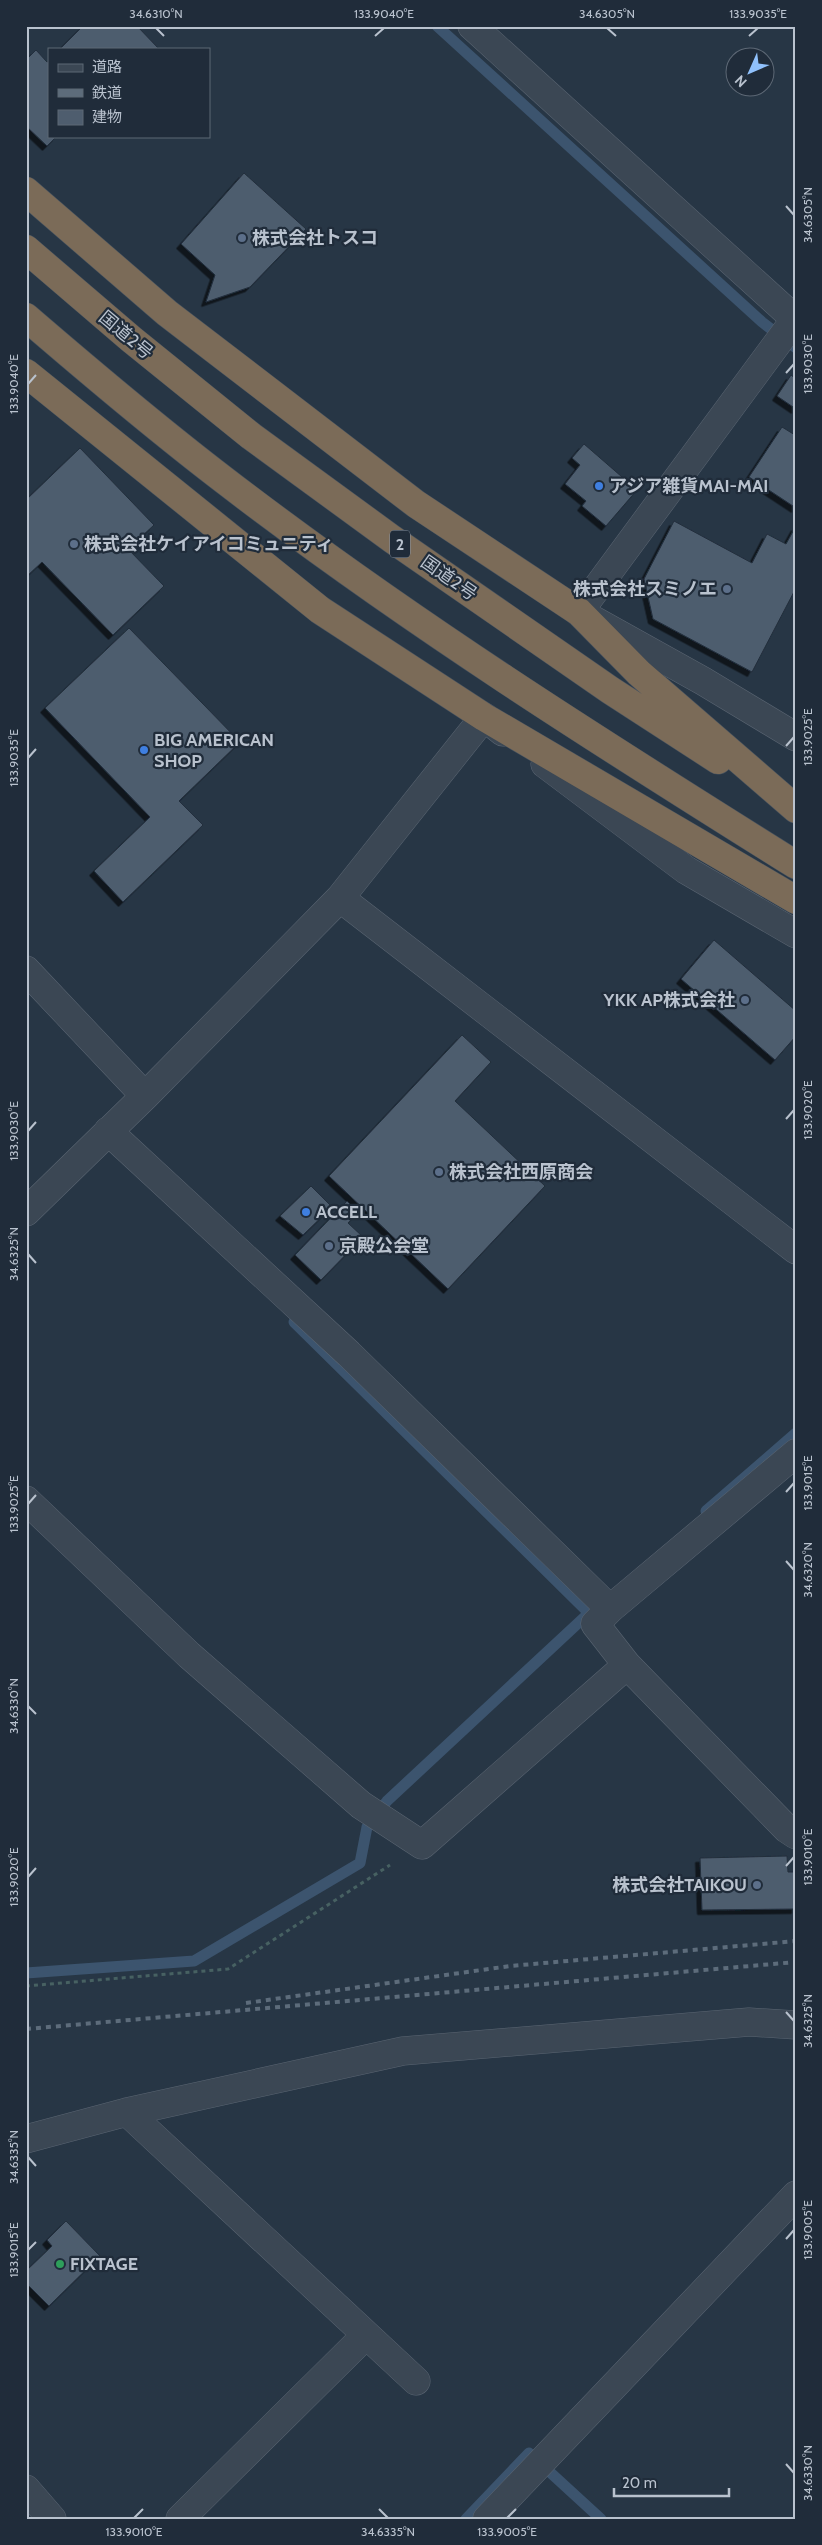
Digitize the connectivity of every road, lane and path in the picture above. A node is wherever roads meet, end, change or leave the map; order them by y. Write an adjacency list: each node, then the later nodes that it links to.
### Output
1 (472, 26): 5 (street)
2 (26, 191): 7 (highway)
3 (26, 249): 10 (highway, 国道2号 / 2)
4 (26, 317): 11 (highway)
5 (791, 326): 7 (street)
6 (26, 373): 8 (highway)
7 (579, 612): 9 (street); 10 (highway)
8 (484, 717): 12 (street); 13 (highway); 14 (street)
9 (796, 737)
10 (796, 809)
11 (796, 865)
12 (340, 898): 16 (street); 19 (street)
13 (796, 900)
14 (796, 934)
15 (26, 970): 16 (street)
16 (145, 1096): 17 (street)
17 (108, 1131): 18 (street); 22 (street)
18 (26, 1212)
19 (796, 1250)
20 (796, 1453): 22 (street)
21 (26, 1500): 25 (street)
22 (603, 1603): 23 (street)
23 (627, 1665): 24 (street); 25 (street)
24 (796, 1835)
25 (422, 1845): 26 (path)
26 (26, 1986)
27 (796, 2025): 28 (street)
28 (128, 2112): 29 (street); 31 (street)
29 (26, 2139)
30 (793, 2204): 36 (street)
31 (366, 2335): 32 (street); 35 (street)
32 (416, 2381)
33 (26, 2490): 34 (street)
34 (52, 2519)
35 (180, 2519)
36 (487, 2519)

